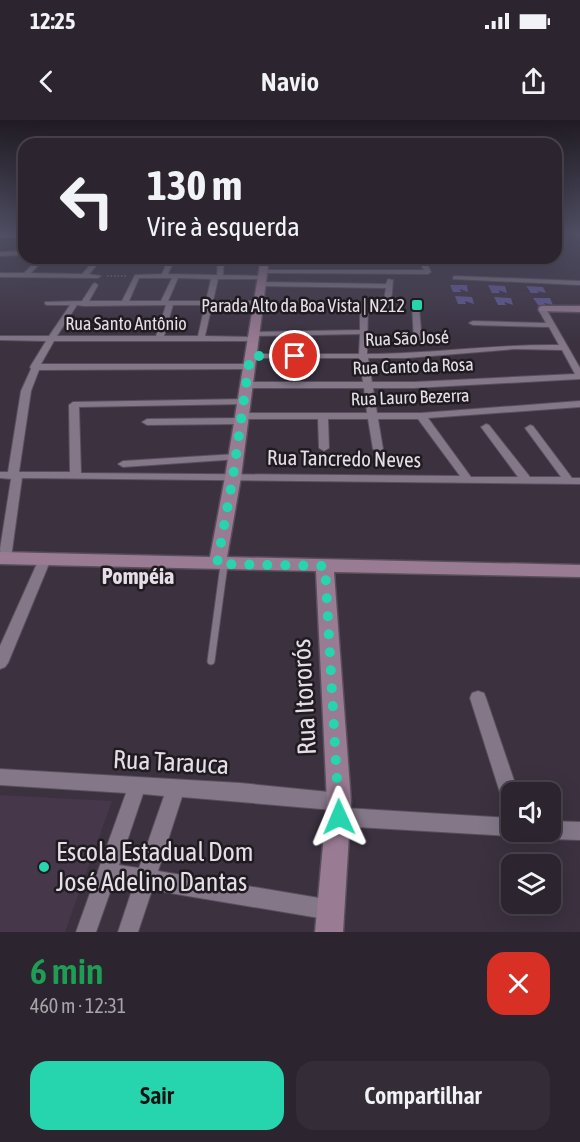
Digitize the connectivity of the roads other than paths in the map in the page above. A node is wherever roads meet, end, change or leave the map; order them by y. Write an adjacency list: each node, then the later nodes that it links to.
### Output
1 (31, 270): 9 (street)
2 (89, 270): 10 (street)
3 (167, 270): 12 (street)
4 (218, 270): 14 (street)
5 (263, 270): 15 (street)
6 (427, 270): 7 (street)
7 (390, 272): 15 (street); 19 (street)
8 (0, 275): 9 (street)
9 (26, 275): 10 (street)
10 (84, 276): 11 (street)
11 (98, 276)
12 (164, 276): 13 (street); 22 (street)
13 (176, 276): 14 (street); 23 (street)
14 (217, 276): 15 (street); 24 (street)
15 (262, 277): 19 (street); 25 (street)
16 (455, 278): 17 (street)
17 (580, 283)
18 (95, 285): 21 (street)
19 (389, 286): 27 (street)
20 (47, 303): 21 (street)
21 (79, 303): 22 (street); 36 (street)
22 (125, 303): 23 (street)
23 (167, 303): 24 (street); 37 (street)
24 (208, 303): 25 (street); 38 (street)
25 (258, 303): 34 (street)
26 (364, 305): 33 (street)
27 (387, 305)
28 (415, 306): 39 (street)
29 (543, 309): 30 (street); 32 (street)
30 (580, 309)
31 (473, 323): 32 (street)
32 (552, 325): 40 (street)
33 (362, 332): 34 (street, Rua Santo Antônio); 41 (street)
34 (252, 337): 38 (street, Rua Santo Antônio); 42 (street)
35 (0, 338): 36 (street, Rua Santo Antônio)
36 (51, 338): 37 (street, Rua Santo Antônio); 43 (street)
37 (159, 339): 38 (street, Rua Santo Antônio)
38 (201, 339)
39 (418, 342)
40 (565, 348): 41 (street, Rua São José); 44 (street)
41 (363, 356): 42 (street, Rua São José); 46 (street)
42 (249, 362): 43 (street, Rua São José); 45 (street)
43 (34, 367): 60 (street)
44 (580, 375): 46 (street, Rua Canto da Rosa)
45 (246, 385): 46 (street, Rua Canto da Rosa); 48 (street)
46 (367, 385): 51 (street)
47 (580, 404): 49 (street, Rua Lauro Bezerra)
48 (242, 413): 50 (street, Rua Lauro Bezerra); 52 (street); 57 (street); 61 (street)
49 (421, 416): 51 (street, Rua Lauro Bezerra); 63 (street)
50 (323, 417): 51 (street, Rua Lauro Bezerra); 55 (street)
51 (372, 417): 56 (street)
52 (147, 422)
53 (486, 427): 65 (street)
54 (530, 428): 64 (street)
55 (324, 448)
56 (378, 449)
57 (236, 457): 58 (street); 62 (street)
58 (123, 464)
59 (0, 476): 60 (street, Rua Tancredo Neves)
60 (15, 476): 61 (street, Rua Tancredo Neves); 67 (street)
61 (76, 477): 62 (street, Rua Tancredo Neves)
62 (233, 477): 63 (street, Rua Tancredo Neves); 69 (street)
63 (467, 479): 65 (street, Rua Tancredo Neves)
64 (568, 480): 65 (street, Rua Tancredo Neves); 66 (street, Rua Tancredo Neves)
65 (527, 481)
66 (580, 481)
67 (2, 558): 68 (street)
68 (45, 560): 69 (street); 73 (street)
69 (220, 564): 70 (street); 72 (lane)
70 (325, 566): 71 (street); 79 (street, Rua Itororós)
71 (580, 571)
72 (211, 661)
73 (0, 663)
74 (478, 698): 76 (street)
75 (0, 777): 77 (street, Rua Tarauca)
76 (505, 782)
77 (137, 786): 78 (street, Rua Tarauca); 83 (street)
78 (176, 788): 79 (street, Rua Tarauca); 84 (street)
79 (339, 809): 80 (street, Rua Tarauca); 85 (street, Rua Itororós)
80 (501, 826)
81 (561, 830): 82 (street)
82 (580, 831)
83 (107, 873): 84 (street); 86 (street)
84 (144, 880): 85 (street); 87 (street)
85 (330, 921)
86 (86, 932)
87 (128, 932)

